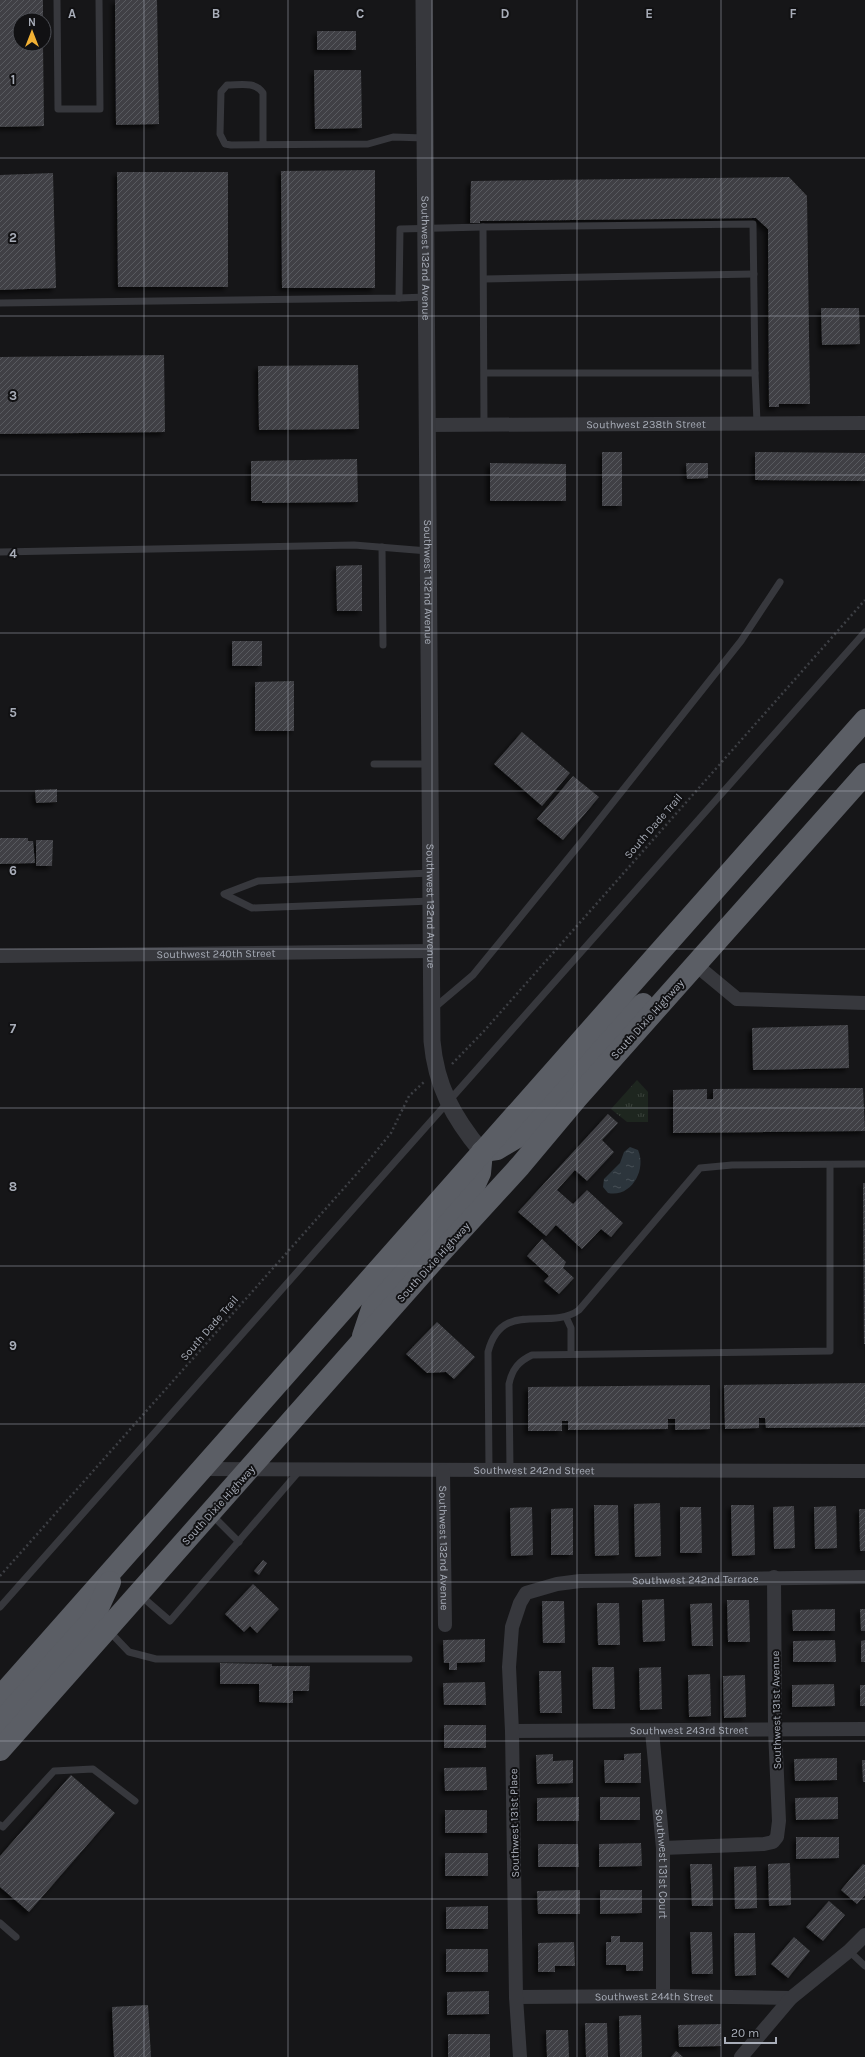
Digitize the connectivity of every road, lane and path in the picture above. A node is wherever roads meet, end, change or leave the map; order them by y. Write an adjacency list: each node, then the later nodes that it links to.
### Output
1 (57, 0): 2 (lane)
2 (99, 0)
3 (424, 0): 4 (street, Southwest 132nd Avenue)
4 (425, 138): 5 (lane); 6 (street, Southwest 132nd Avenue)
5 (263, 144): 5 (lane)
6 (426, 227): 7 (lane); 10 (street, Southwest 132nd Avenue); 11 (lane)
7 (483, 227): 8 (lane); 9 (lane)
8 (754, 274): 9 (lane); 14 (lane)
9 (484, 279): 13 (lane)
10 (426, 297): 11 (lane); 17 (street, Southwest 132nd Avenue)
11 (399, 298): 12 (lane)
12 (0, 303)
13 (484, 373): 14 (lane); 18 (lane)
14 (755, 373): 16 (lane)
15 (865, 423): 16 (street, Southwest 238th Street)
16 (757, 424): 18 (street, Southwest 238th Street)
17 (427, 425): 18 (street, Southwest 238th Street); 20 (street, Southwest 132nd Avenue)
18 (484, 425)
19 (382, 547): 20 (lane); 21 (lane); 25 (lane)
20 (428, 551): 28 (street, Southwest 132nd Avenue)
21 (0, 552)
22 (780, 582): 36 (lane)
23 (865, 600): 37 (path, South Dade Trail)
24 (865, 632): 39 (lane)
25 (383, 645)
26 (865, 720): 40 (highway)
27 (374, 764): 28 (lane)
28 (431, 764): 30 (street, Southwest 132nd Avenue)
29 (865, 774): 34 (highway, South Dixie Highway)
30 (432, 873): 31 (street, Southwest 132nd Avenue); 31 (lane)
31 (432, 901): 32 (street, Southwest 132nd Avenue)
32 (432, 951): 33 (street, Southwest 240th Street); 36 (street, Southwest 132nd Avenue)
33 (0, 956)
34 (696, 965): 35 (street); 40 (highway); 44 (highway, South Dixie Highway)
35 (865, 1003)
36 (432, 1009): 39 (street, Southwest 132nd Avenue)
37 (454, 1063)
38 (421, 1084): 56 (path, South Dade Trail)
39 (448, 1102): 40 (street, Southwest 132nd Avenue); 61 (lane)
40 (482, 1152): 44 (highway); 46 (highway)
41 (865, 1164): 42 (lane)
42 (830, 1165): 43 (lane); 45 (lane)
43 (566, 1317): 45 (lane); 49 (lane)
44 (360, 1346): 47 (highway, South Dixie Highway)
45 (574, 1353): 50 (lane)
46 (202, 1469): 47 (street, Southwest 242nd Street); 55 (highway)
47 (249, 1470): 48 (street, Southwest 242nd Street); 53 (highway, South Dixie Highway)
48 (301, 1470): 52 (street, Southwest 242nd Street); 54 (lane)
49 (489, 1470): 50 (street, Southwest 242nd Street); 52 (street, Southwest 242nd Street)
50 (510, 1470): 51 (street, Southwest 242nd Street)
51 (865, 1470)
52 (443, 1471): 62 (street, Southwest 132nd Avenue)
53 (210, 1513): 54 (lane); 60 (highway, South Dixie Highway)
54 (239, 1542): 60 (lane)
55 (121, 1560): 65 (highway); 66 (highway)
56 (0, 1576)
57 (774, 1577): 58 (street, Southwest 242nd Terrace); 59 (street, Southwest 242nd Terrace); 68 (street, Southwest 131st Avenue)
58 (865, 1577)
59 (526, 1593): 69 (street, Southwest 131st Place)
60 (139, 1594): 63 (highway, South Dixie Highway)
61 (0, 1607)
62 (445, 1625)
63 (108, 1629): 64 (lane); 71 (highway, South Dixie Highway)
64 (409, 1659)
65 (0, 1696)
66 (0, 1723)
67 (865, 1729): 68 (street, Southwest 243rd Street)
68 (775, 1730): 70 (street, Southwest 243rd Street); 74 (street, Southwest 131st Avenue)
69 (512, 1731): 70 (street, Southwest 243rd Street); 81 (street, Southwest 131st Place)
70 (652, 1731): 74 (street, Southwest 131st Court)
71 (0, 1750)
72 (135, 1802): 73 (lane)
73 (1, 1827)
74 (663, 1848): 80 (street, Southwest 131st Court)
75 (0, 1923): 77 (lane)
76 (865, 1935): 78 (street)
77 (16, 1937)
78 (849, 1951): 79 (lane); 82 (street)
79 (865, 1966)
80 (664, 1996): 81 (street, Southwest 244th Street); 82 (street, Southwest 244th Street)
81 (516, 1997): 83 (street, Southwest 131st Place)
82 (791, 1998): 84 (street)
83 (520, 2057)
84 (742, 2057)

